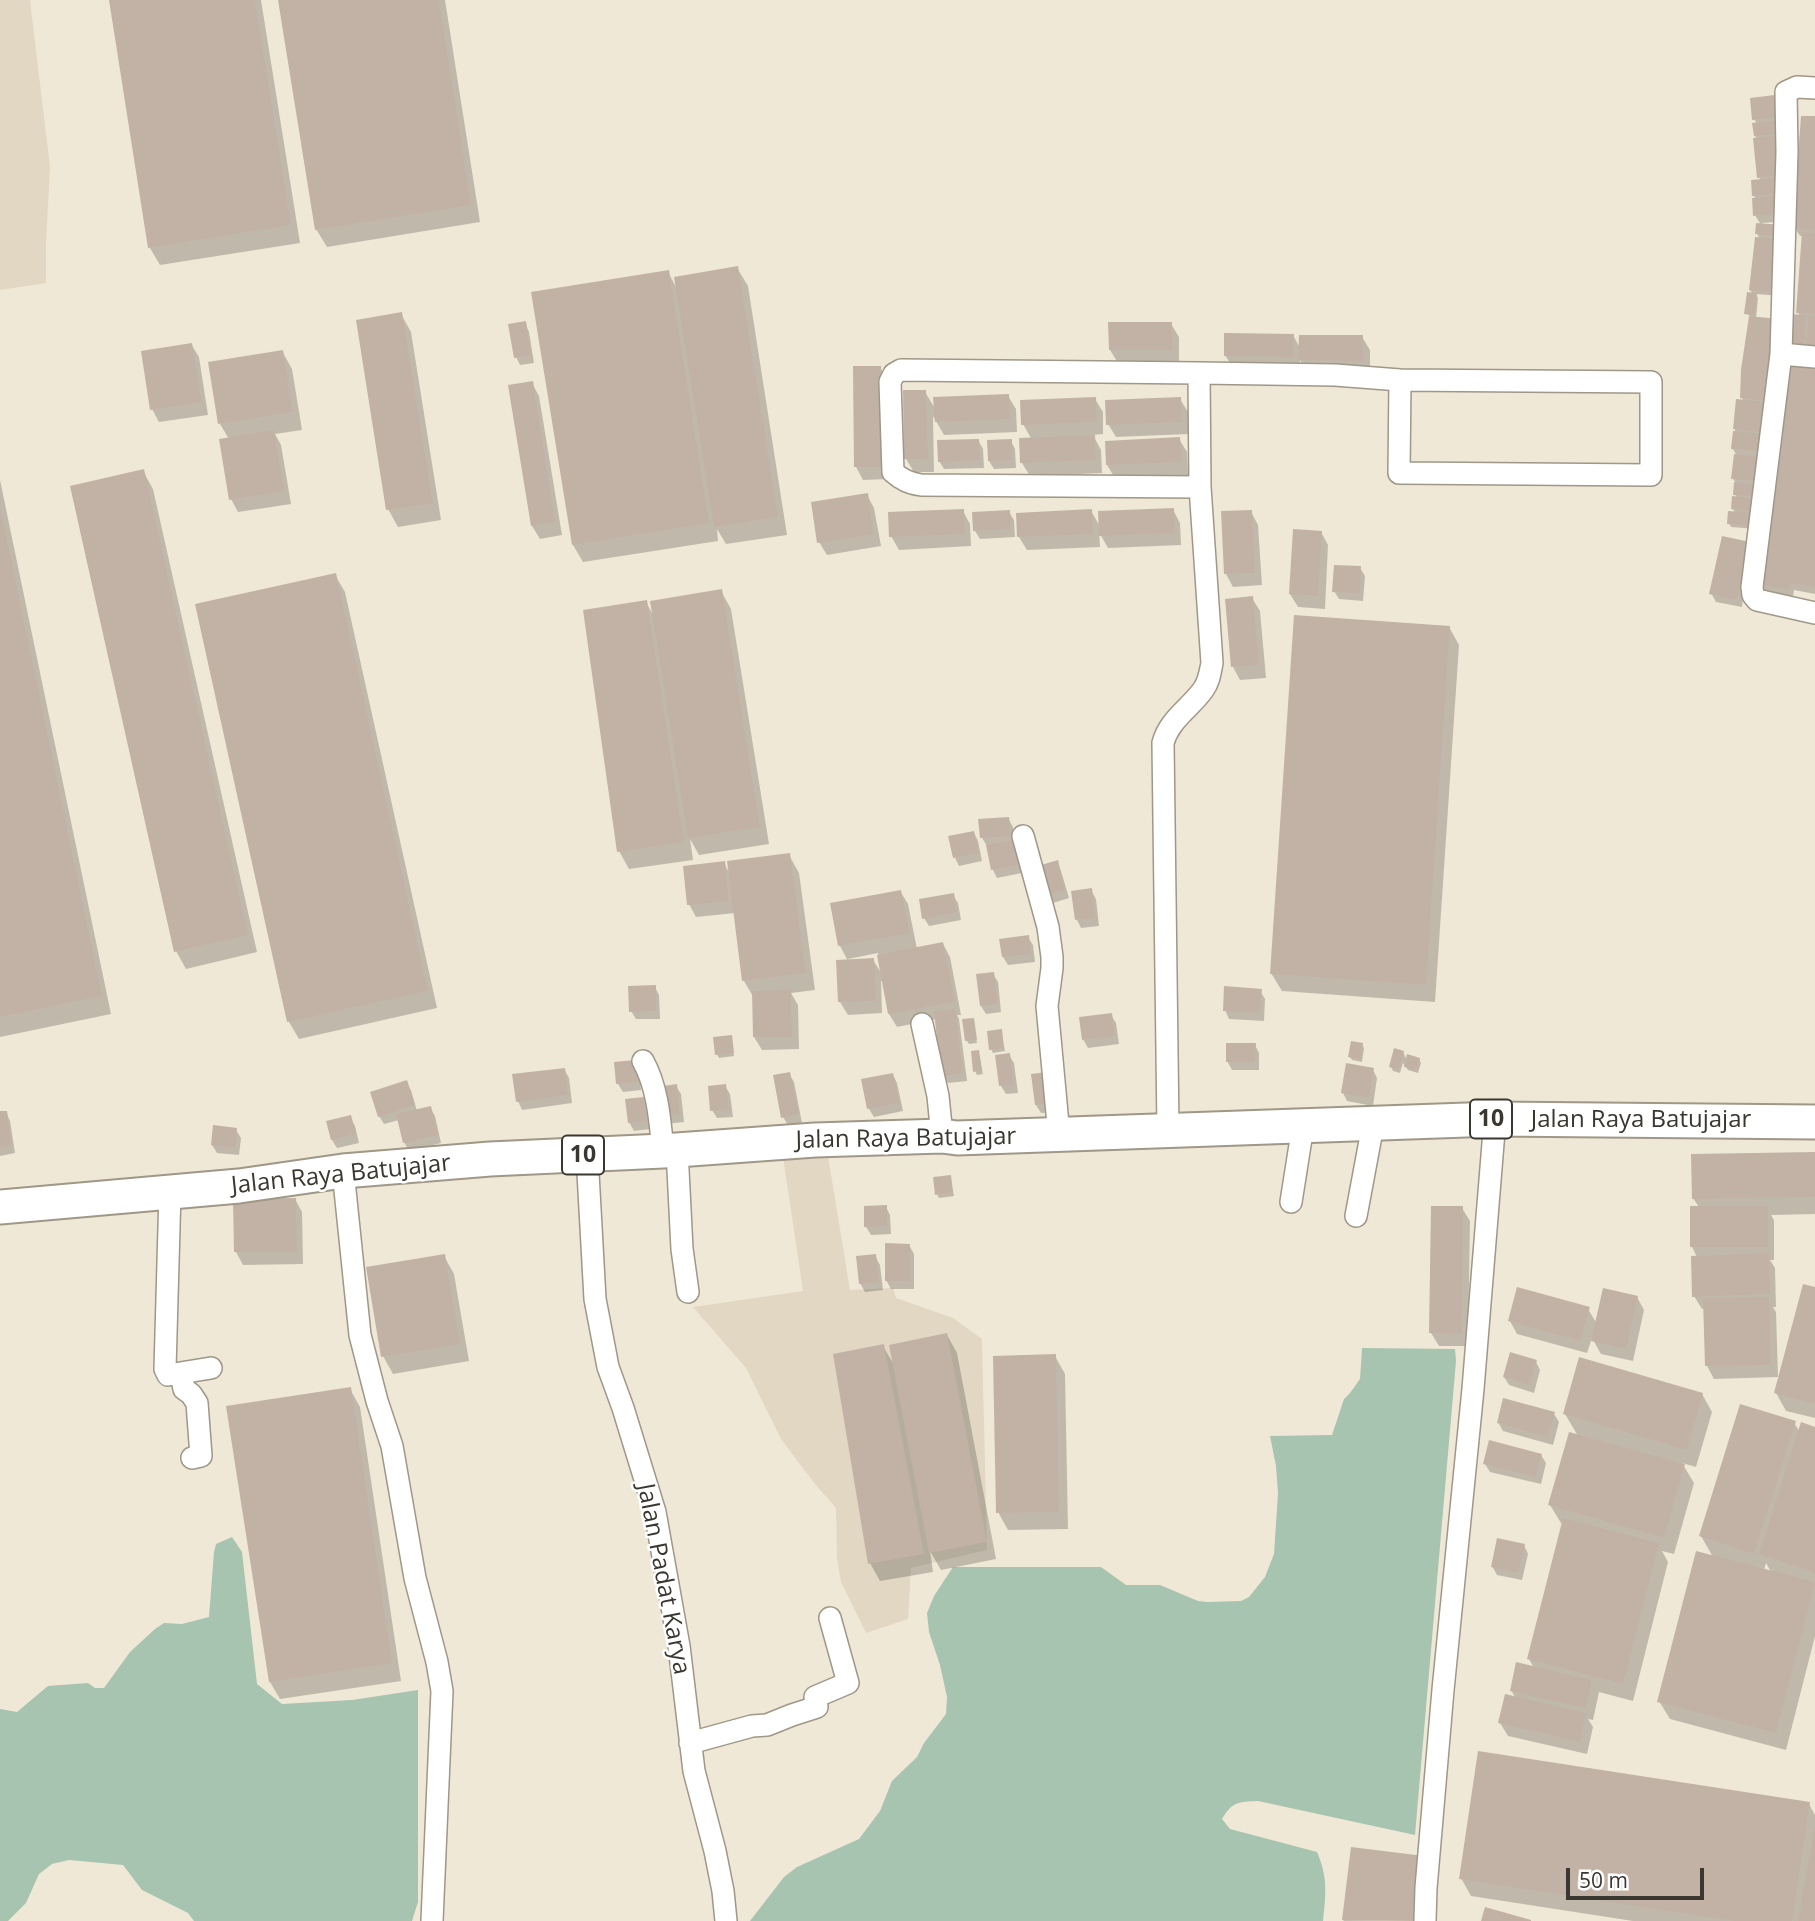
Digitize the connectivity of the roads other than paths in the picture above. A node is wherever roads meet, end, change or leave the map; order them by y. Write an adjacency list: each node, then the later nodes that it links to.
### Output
1 (1815, 88): 2 (street)
2 (1781, 354): 3 (street); 7 (street)
3 (1815, 357)
4 (1199, 373): 5 (street); 6 (street); 6 (street)
5 (1400, 380): 5 (street)
6 (1200, 486): 15 (street)
7 (1815, 613)
8 (1023, 836): 16 (street)
9 (922, 1024): 17 (street)
10 (643, 1061): 18 (street)
11 (1494, 1119): 12 (highway, Jalan Raya Batujajar / 10); 13 (highway, Jalan Raya Batujajar / 10); 33 (street)
12 (1815, 1122)
13 (1373, 1125): 14 (highway, Jalan Raya Batujajar / 10); 24 (street)
14 (1303, 1126): 15 (highway, Jalan Raya Batujajar / 10); 22 (street)
15 (1168, 1129): 16 (highway, Jalan Raya Batujajar / 10)
16 (1059, 1135): 17 (highway, Jalan Raya Batujajar / 10)
17 (942, 1136): 18 (highway, Jalan Raya Batujajar / 10)
18 (670, 1151): 19 (highway, Jalan Raya Batujajar / 10); 25 (street)
19 (587, 1155): 20 (highway, Jalan Raya Batujajar / 10); 30 (street, Jalan Padat Karya)
20 (343, 1171): 21 (highway, Jalan Raya Batujajar / 10); 31 (street)
21 (170, 1192): 23 (highway, Jalan Raya Batujajar / 10); 27 (street)
22 (1291, 1202)
23 (0, 1207)
24 (1356, 1216)
25 (688, 1292)
26 (211, 1368): 27 (street)
27 (181, 1373): 28 (street)
28 (192, 1458)
29 (830, 1618): 30 (street)
30 (690, 1743): 32 (street, Jalan Padat Karya)
31 (432, 1921)
32 (726, 1921)
33 (1425, 1921)

